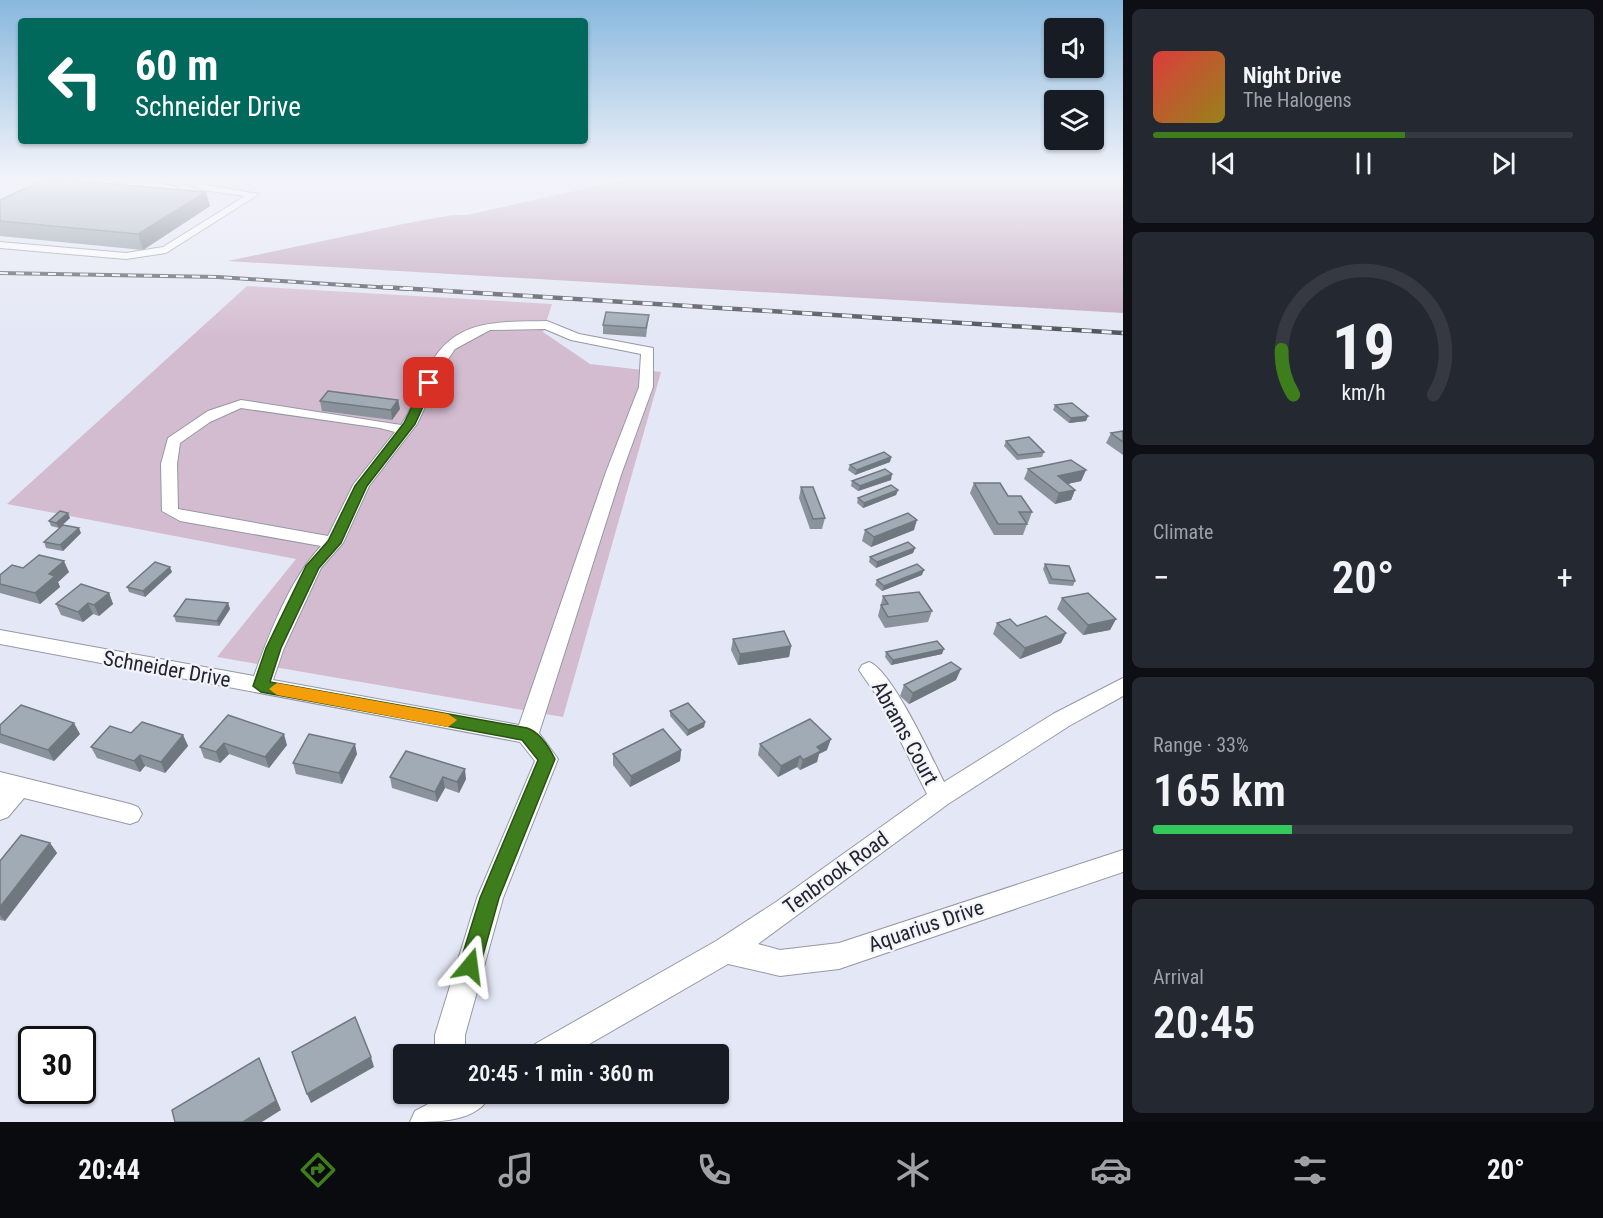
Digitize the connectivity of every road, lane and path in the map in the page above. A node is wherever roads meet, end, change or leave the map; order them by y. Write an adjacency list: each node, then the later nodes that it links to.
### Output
1 (194, 232): 2 (street)
2 (0, 245)
3 (404, 430): 4 (street); 4 (street); 9 (street)
4 (334, 543): 7 (street)
5 (0, 637): 7 (street, Schneider Drive)
6 (869, 670): 11 (street, Abrams Court)
7 (261, 686): 9 (street, Schneider Drive)
8 (1123, 686): 11 (street, Tenbrook Road)
9 (527, 735): 16 (street)
10 (10, 784): 12 (street); 13 (street)
11 (940, 797): 15 (street, Tenbrook Road)
12 (0, 810)
13 (130, 814)
14 (1123, 861): 15 (street, Aquarius Drive)
15 (726, 950): 17 (street, Tenbrook Road)
16 (450, 1044)
17 (562, 1044)

